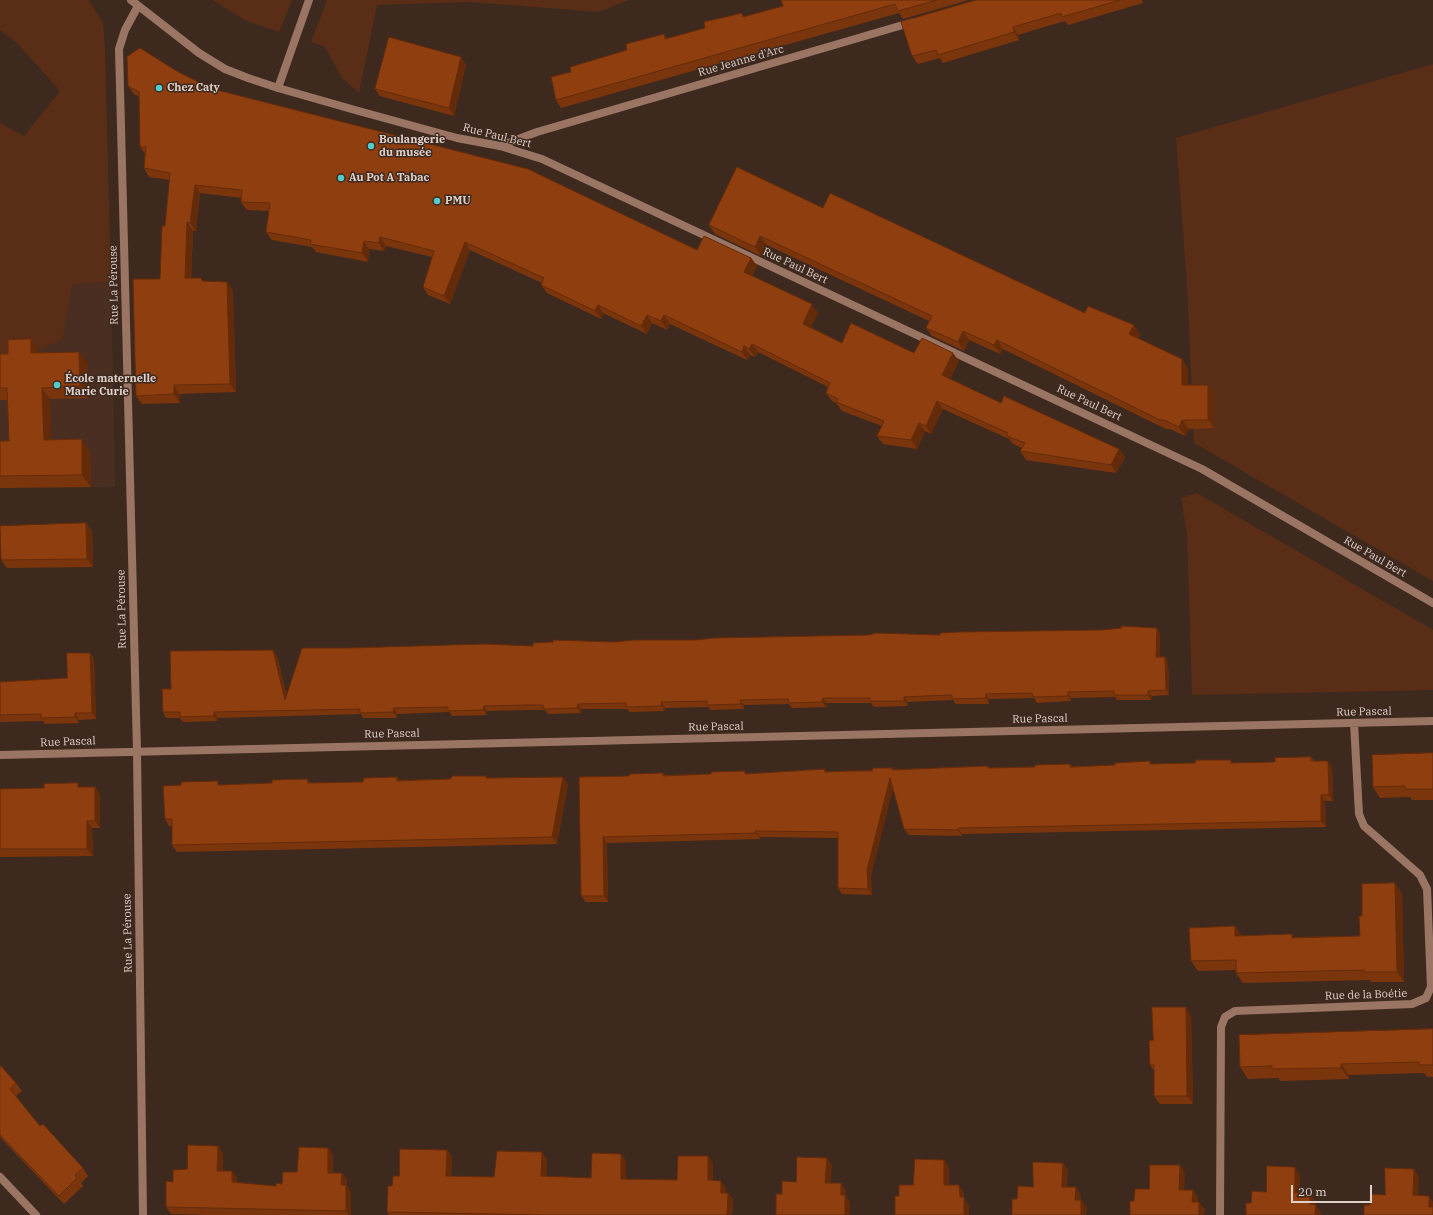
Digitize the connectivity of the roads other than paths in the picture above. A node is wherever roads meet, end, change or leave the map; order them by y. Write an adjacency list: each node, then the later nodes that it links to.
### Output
1 (131, 0): 3 (street, Rue Paul Bert)
2 (309, 0): 5 (street)
3 (138, 6): 5 (street, Rue Paul Bert); 10 (street, Rue La Pérouse)
4 (921, 20): 6 (street, Rue Jeanne d'Arc)
5 (278, 88): 6 (street, Rue Paul Bert)
6 (500, 146): 7 (street, Rue Paul Bert)
7 (1433, 604)
8 (1433, 721): 9 (street, Rue Pascal)
9 (1354, 723): 10 (street, Rue Pascal); 15 (street, Rue de la Boétie)
10 (137, 751): 11 (street, Rue Pascal); 14 (street, Rue La Pérouse)
11 (0, 755)
12 (0, 1177): 13 (street)
13 (36, 1215)
14 (143, 1215)
15 (1220, 1215)

